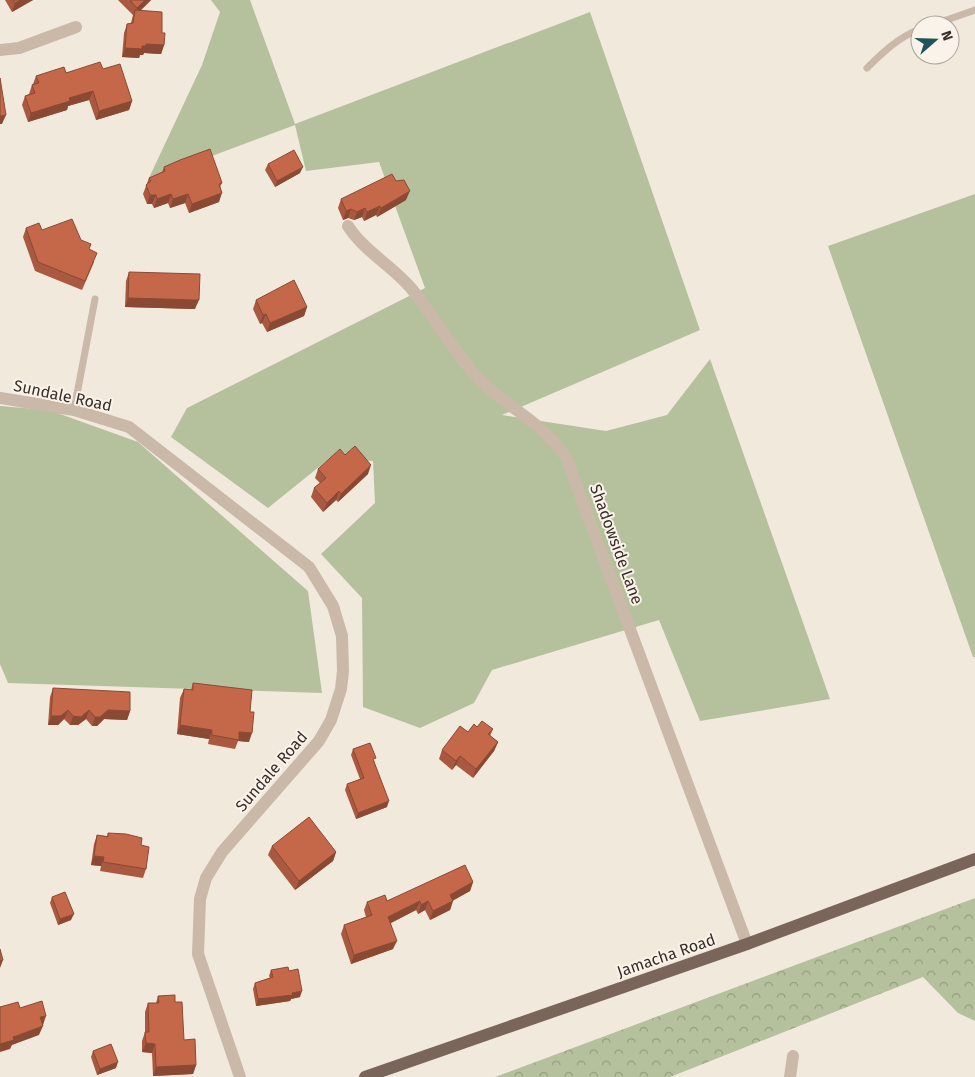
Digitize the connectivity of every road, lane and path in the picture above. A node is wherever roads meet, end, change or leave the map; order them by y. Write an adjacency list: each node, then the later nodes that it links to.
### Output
1 (975, 10): 2 (lane)
2 (960, 15)
3 (76, 27): 5 (street)
4 (910, 33): 6 (lane)
5 (0, 50)
6 (867, 68)
7 (348, 226): 12 (street, Shadowside Lane)
8 (95, 299): 10 (lane)
9 (0, 398): 10 (street, Sundale Road)
10 (74, 410): 14 (street, Sundale Road)
11 (975, 859): 12 (main road, Jamacha Road)
12 (747, 944): 15 (main road, Jamacha Road)
13 (793, 1056): 16 (street)
14 (240, 1077)
15 (365, 1077)
16 (790, 1077)

